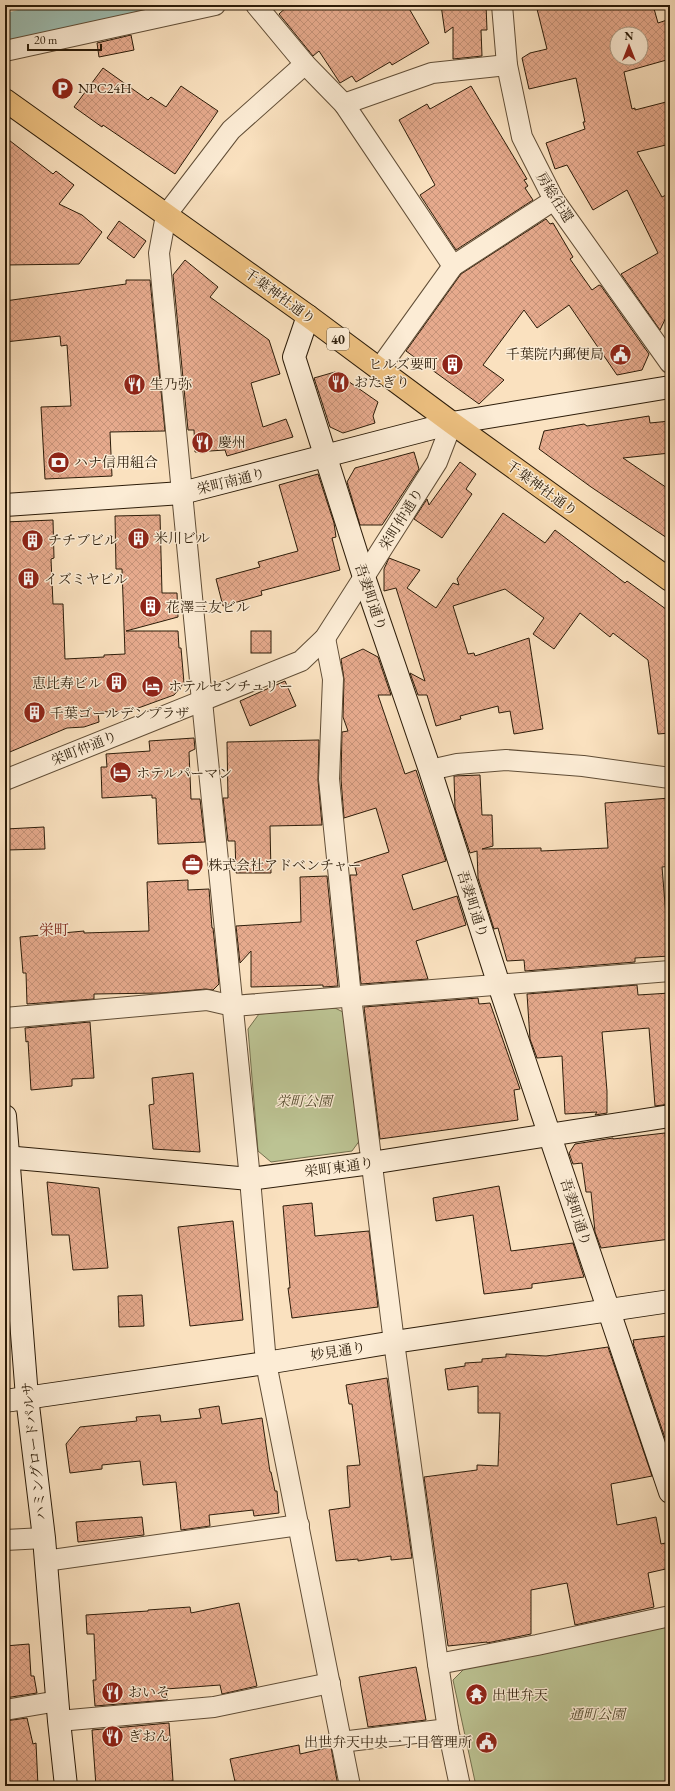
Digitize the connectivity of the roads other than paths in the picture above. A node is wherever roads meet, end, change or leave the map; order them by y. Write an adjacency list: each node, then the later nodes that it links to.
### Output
1 (215, 5): 4 (street)
2 (256, 5): 5 (street)
3 (502, 5): 6 (street, 房総往還)
4 (5, 51)
5 (305, 64): 8 (street); 10 (street)
6 (507, 65): 8 (street); 9 (street, 房総往還)
7 (5, 100): 10 (main road, 千葉神社通り / 40)
8 (344, 104): 11 (street)
9 (554, 200): 11 (street); 13 (street, 房総往還)
10 (166, 215): 12 (main road, 千葉神社通り / 40); 18 (street)
11 (453, 266): 14 (street)
12 (308, 316): 14 (main road, 千葉神社通り / 40); 17 (street, 吾妻町通り)
13 (670, 363)
14 (379, 369): 16 (main road, 千葉神社通り / 40)
15 (670, 388): 16 (street, 栄町南通り)
16 (452, 423): 17 (street, 栄町南通り); 20 (street, 栄町仲通り); 21 (main road, 千葉神社通り / 40)
17 (326, 457): 18 (street, 栄町南通り); 20 (street, 吾妻町通り)
18 (182, 493): 19 (street, 栄町南通り); 23 (street)
19 (5, 505)
20 (364, 576): 22 (street, 栄町仲通り); 24 (street, 吾妻町通り)
21 (670, 580)
22 (325, 638): 23 (street, 栄町仲通り); 29 (street)
23 (202, 701): 26 (street, 栄町仲通り); 30 (street)
24 (430, 770): 25 (street); 28 (street, 吾妻町通り)
25 (670, 778)
26 (5, 780)
27 (670, 971): 28 (street)
28 (500, 985): 29 (street); 34 (street, 吾妻町通り)
29 (351, 997): 30 (street); 36 (street)
30 (233, 1006): 31 (street); 37 (street)
31 (5, 1018)
32 (5, 1116): 35 (street, ハミングロードパルサ)
33 (670, 1116): 34 (street, 栄町東通り)
34 (550, 1135): 36 (street, 栄町東通り); 39 (street, 吾妻町通り)
35 (7, 1158): 37 (street, 栄町東通り); 42 (street, ハミングロードパルサ)
36 (371, 1163): 37 (street, 栄町東通り); 40 (street)
37 (250, 1179): 41 (street)
38 (670, 1301): 39 (street, 妙見通り)
39 (608, 1310): 40 (street, 妙見通り); 44 (street, 吾妻町通り)
40 (394, 1342): 41 (street, 妙見通り); 50 (street)
41 (266, 1363): 42 (street, 妙見通り); 45 (street)
42 (27, 1397): 43 (street, 妙見通り); 46 (street, ハミングロードパルサ)
43 (5, 1401)
44 (670, 1492)
45 (299, 1525): 48 (street); 51 (street)
46 (44, 1538): 47 (street); 48 (street, ハミングロードパルサ)
47 (5, 1540)
48 (45, 1561): 53 (street, ハミングロードパルサ)
49 (670, 1616): 50 (street)
50 (438, 1664): 54 (street)
51 (330, 1683): 53 (street); 55 (street)
52 (5, 1710): 53 (street)
53 (58, 1711): 56 (street, ハミングロードパルサ)
54 (448, 1729): 55 (street); 58 (street)
55 (341, 1742): 57 (street)
56 (66, 1786)
57 (350, 1786)
58 (460, 1786)

